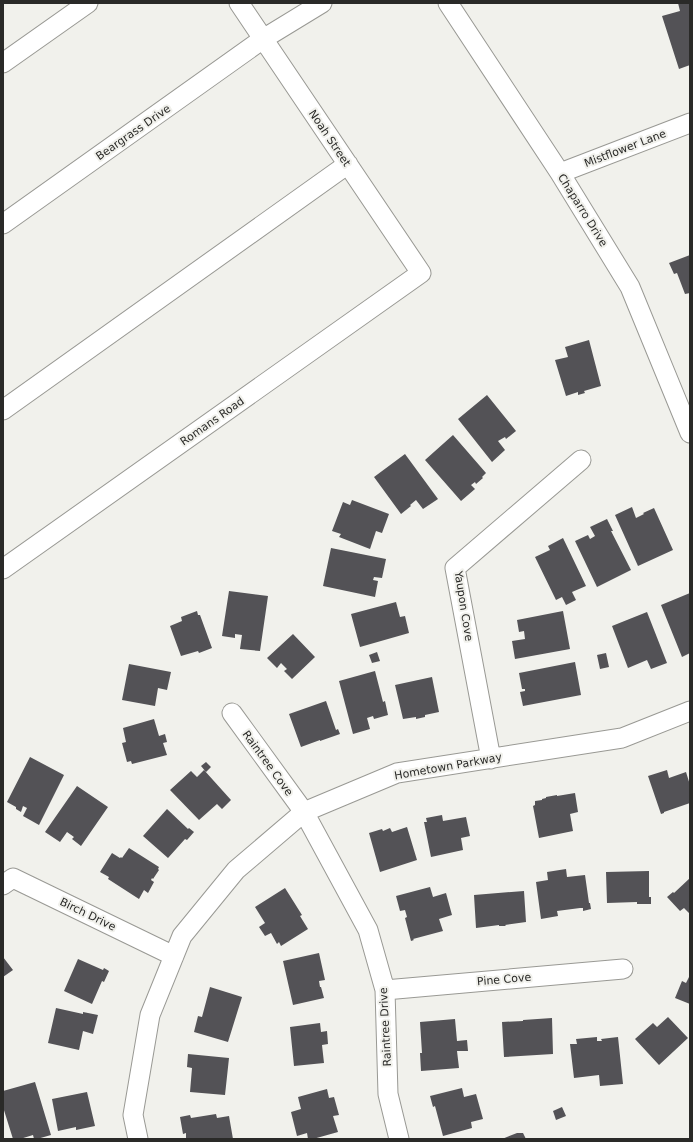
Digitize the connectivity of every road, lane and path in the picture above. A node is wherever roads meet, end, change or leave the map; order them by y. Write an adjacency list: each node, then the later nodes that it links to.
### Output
1 (88, 3): 6 (street)
2 (239, 3): 5 (street, Noah Street)
3 (322, 3): 5 (street, Beargrass Drive)
4 (448, 3): 9 (street, Chaparro Drive)
5 (263, 39): 8 (street, Noah Street); 10 (street, Beargrass Drive)
6 (3, 63)
7 (690, 123): 9 (street, Mistflower Lane)
8 (348, 164): 11 (street, Noah Street); 12 (street)
9 (560, 173): 13 (street, Chaparro Drive)
10 (3, 224)
11 (421, 273): 15 (street, Romans Road)
12 (3, 410)
13 (690, 433)
14 (581, 460): 18 (street, Yaupon Cove)
15 (3, 569)
16 (690, 711): 18 (street, Hometown Parkway)
17 (232, 713): 19 (street, Raintree Cove)
18 (491, 759): 19 (street, Hometown Parkway)
19 (304, 812): 21 (street, Hometown Parkway); 23 (street, Raintree Drive)
20 (3, 885): 21 (street, Birch Drive)
21 (174, 956): 24 (street, Hometown Parkway)
22 (623, 969): 23 (street, Pine Cove)
23 (386, 990): 25 (street, Raintree Drive)
24 (138, 1139)
25 (399, 1139)

